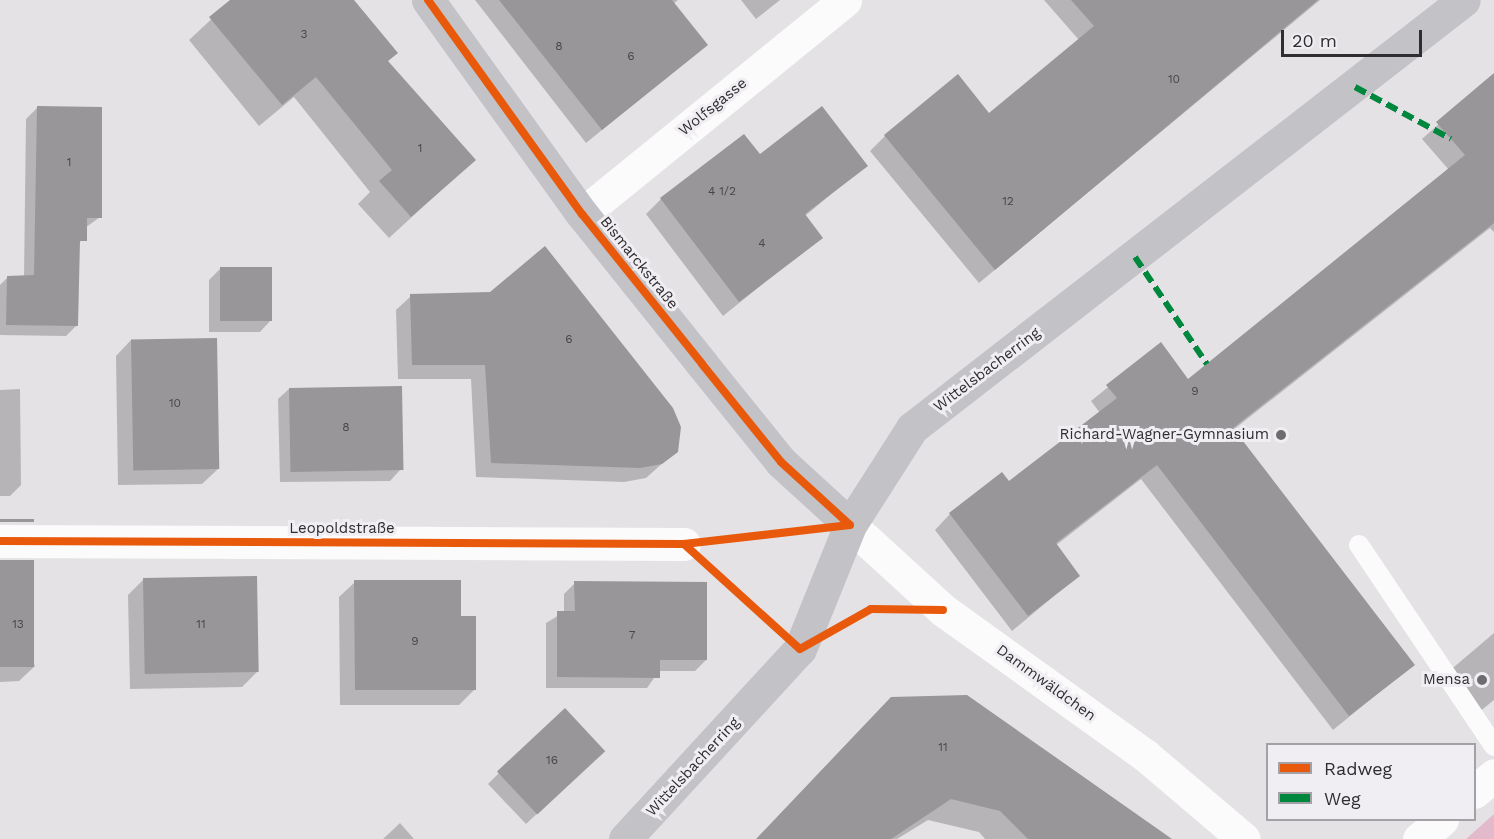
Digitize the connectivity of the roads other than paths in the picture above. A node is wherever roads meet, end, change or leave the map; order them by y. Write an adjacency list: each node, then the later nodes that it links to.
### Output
1 (428, 0): 4 (main road, Bismarckstraße)
2 (845, 0): 4 (street, Wolfsgasse)
3 (1464, 0): 5 (main road, Wittelsbacherring)
4 (582, 214): 5 (main road, Bismarckstraße)
5 (850, 525): 13 (main road, Wittelsbacherring); 14 (street, Dammwäldchen)
6 (0, 541): 7 (street, Leopoldstraße)
7 (684, 544)
8 (1359, 545): 9 (lane)
9 (1494, 746)
10 (1494, 775): 11 (street)
11 (1476, 790)
12 (1440, 821): 15 (street)
13 (625, 839)
14 (1244, 839)
15 (1419, 839)

